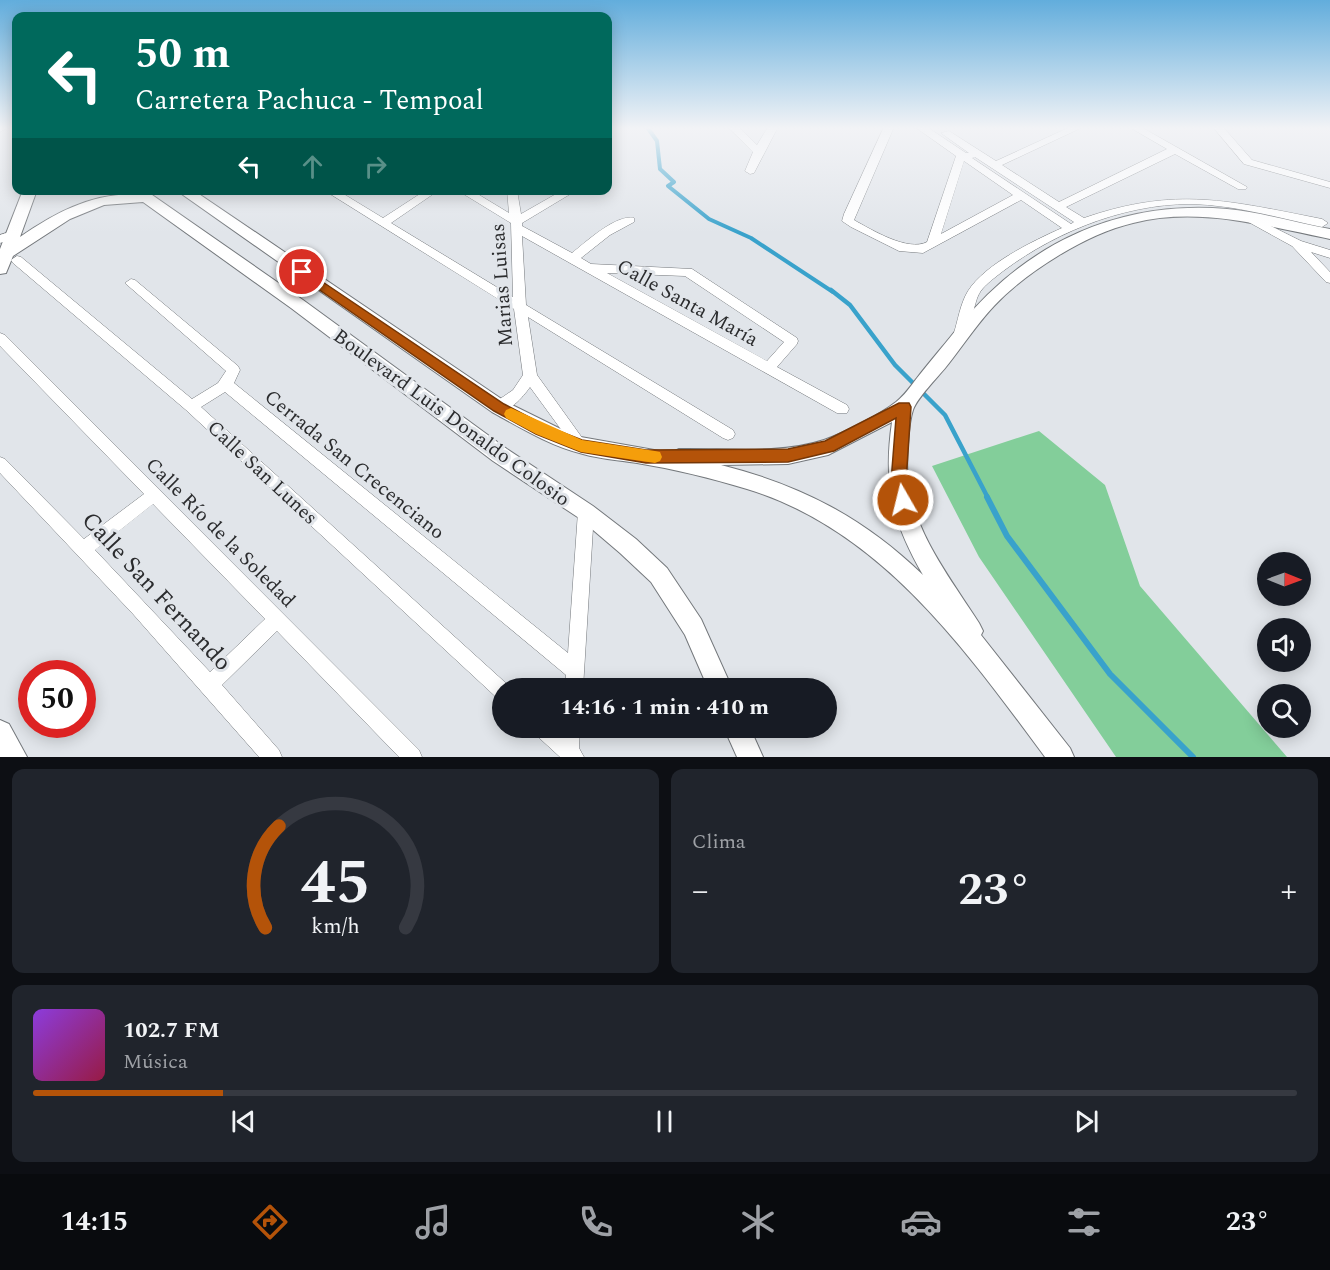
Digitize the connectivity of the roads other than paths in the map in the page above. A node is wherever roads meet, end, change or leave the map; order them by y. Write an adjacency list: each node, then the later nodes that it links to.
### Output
1 (754, 162): 11 (street)
2 (874, 162): 32 (street)
3 (959, 162): 32 (street)
4 (980, 162): 23 (street)
5 (989, 162): 10 (street)
6 (1001, 162): 10 (street)
7 (1149, 162): 24 (street)
8 (1197, 162): 13 (street)
9 (1249, 162): 12 (street)
10 (995, 165): 24 (street)
11 (750, 171)
12 (1330, 185)
13 (1242, 187)
14 (28, 195): 34 (main road)
15 (134, 195): 34 (main road)
16 (140, 195): 56 (main road, Boulevard Luis Donaldo Colosio)
17 (190, 195): 49 (main road, Boulevard Luis Donaldo Colosio)
18 (337, 195): 27 (street)
19 (426, 195): 27 (street)
20 (470, 195): 29 (street, Calle Santa María)
21 (513, 195): 29 (street, Marias Luisas)
22 (564, 195): 29 (street)
23 (1021, 195): 30 (street); 32 (street)
24 (1059, 206): 28 (street)
25 (1247, 217): 31 (main road); 33 (street); 42 (main road)
26 (630, 220): 36 (street)
27 (383, 222): 41 (street)
28 (1083, 223): 30 (street); 31 (street)
29 (517, 224): 36 (street, Calle Santa María); 41 (street, Marias Luisas)
30 (1070, 228): 42 (street)
31 (1326, 229)
32 (933, 242)
33 (1296, 243): 35 (street); 39 (street)
34 (9, 250): 38 (main road); 48 (street, Calle San Lunes)
35 (1330, 254)
36 (571, 260): 37 (street, Calle Santa María)
37 (586, 268): 44 (street, Calle Santa María); 44 (street)
38 (0, 269)
39 (1330, 279)
40 (130, 283): 46 (street)
41 (520, 307): 45 (street, Marias Luisas); 51 (street)
42 (959, 336): 47 (main road)
43 (0, 338): 55 (street, Calle Río de la Soledad)
44 (768, 368): 50 (street, Calle Santa María)
45 (530, 376): 49 (street); 52 (street, Marias Luisas)
46 (225, 384): 48 (street); 60 (street, Cerrada San Crecenciano)
47 (907, 403): 53 (main road); 59 (main road)
48 (191, 406): 63 (street, Calle San Lunes)
49 (499, 408): 52 (main road, Boulevard Luis Donaldo Colosio)
50 (842, 409)
51 (728, 434)
52 (581, 446): 53 (main road, Boulevard Luis Donaldo Colosio)
53 (646, 457): 59 (main road)
54 (0, 463): 57 (street, Calle San Fernando)
55 (154, 495): 57 (street); 58 (street, Calle Río de la Soledad)
56 (586, 512): 61 (street); 62 (main road, Boulevard Luis Donaldo Colosio)
57 (84, 549): 64 (street, Calle San Fernando)
58 (277, 619): 64 (street); 72 (street, Calle Río de la Soledad)
59 (998, 673): 74 (main road)
60 (572, 678)
61 (574, 678)
62 (716, 678)
63 (492, 682)
64 (210, 684): 71 (street, Calle San Fernando)
65 (0, 733): 70 (main road)
66 (554, 738): 69 (street)
67 (571, 738): 69 (street)
68 (741, 738): 73 (main road)
69 (572, 754)
70 (14, 757)
71 (272, 757)
72 (412, 757)
73 (750, 757)
74 (1061, 757)

